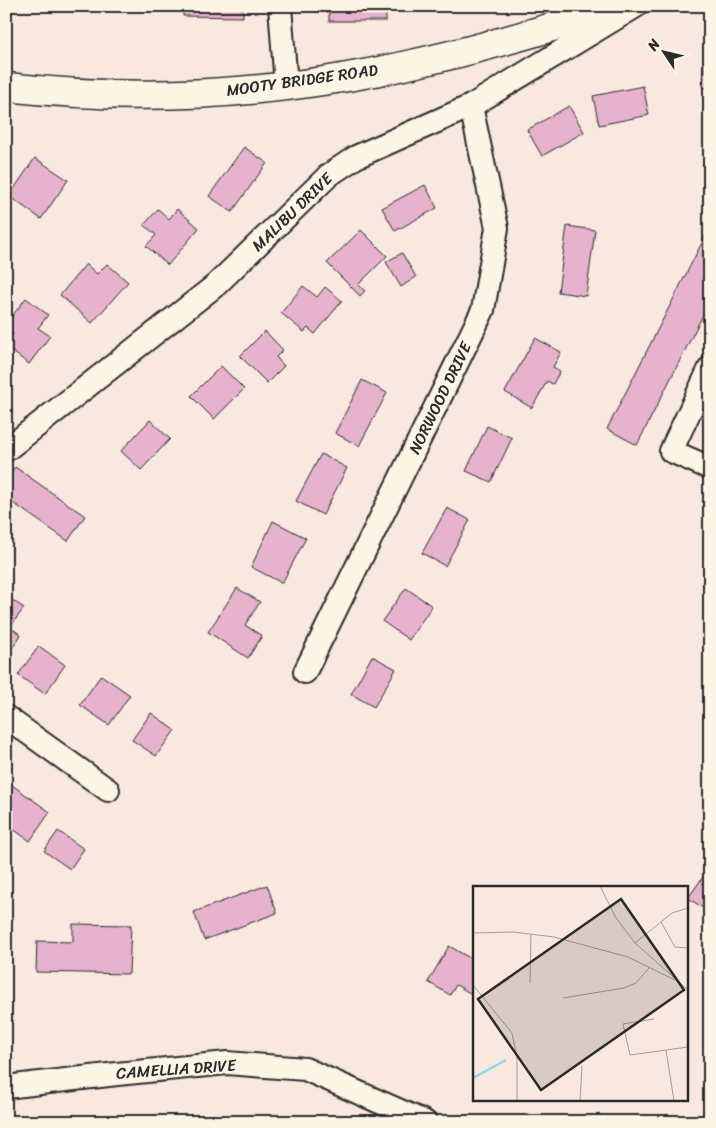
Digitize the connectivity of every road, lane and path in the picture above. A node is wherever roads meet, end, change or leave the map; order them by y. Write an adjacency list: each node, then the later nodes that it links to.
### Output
1 (280, 6): 4 (street)
2 (619, 6): 4 (main road, MOOTY BRIDGE ROAD)
3 (636, 6): 6 (street, MALIBU DRIVE)
4 (286, 86): 5 (main road, MOOTY BRIDGE ROAD)
5 (6, 87)
6 (471, 106): 8 (street, MALIBU DRIVE); 10 (street, NORWOOD DRIVE)
7 (710, 368): 9 (street)
8 (6, 450)
9 (710, 468)
10 (304, 672)
11 (6, 717): 12 (street)
12 (108, 790)
13 (6, 1087): 14 (street, CAMELLIA DRIVE)
14 (425, 1122)

